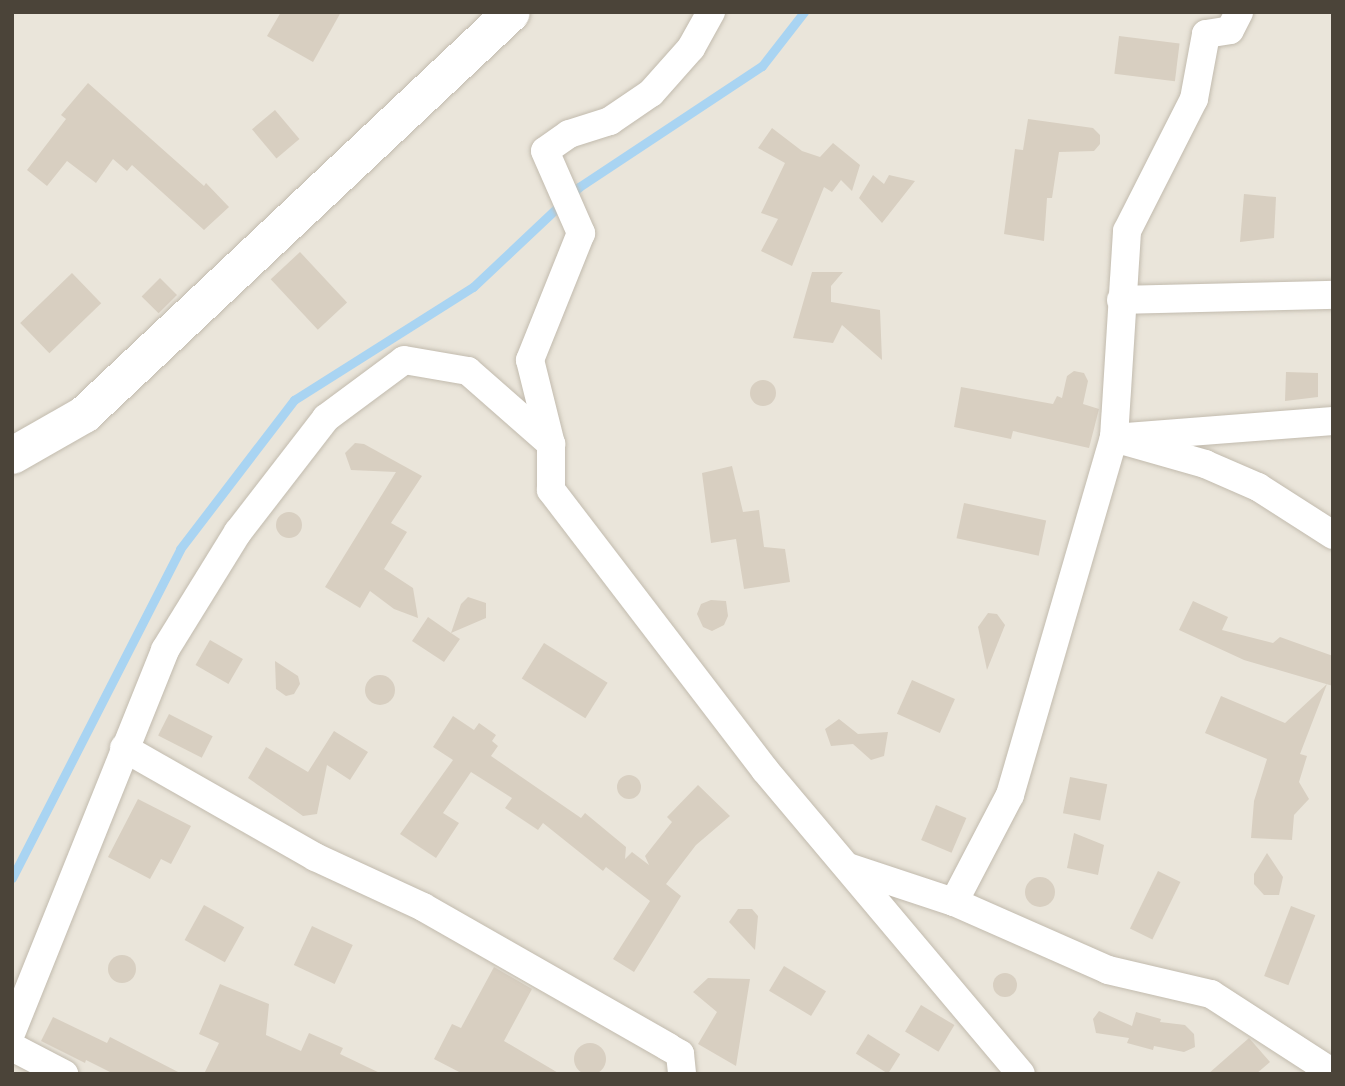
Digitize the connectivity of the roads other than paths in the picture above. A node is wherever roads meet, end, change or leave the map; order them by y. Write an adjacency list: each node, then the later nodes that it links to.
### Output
1 (511, 12): 9 (street)
2 (711, 12): 8 (street)
3 (1239, 12): 5 (street)
4 (1333, 295): 5 (street)
5 (1121, 300): 7 (street)
6 (1333, 421): 7 (street)
7 (1114, 438): 10 (street); 13 (street)
8 (551, 444): 11 (street); 12 (street)
9 (12, 455)
10 (1333, 535)
11 (124, 748): 14 (street); 18 (street)
12 (848, 867): 13 (street); 19 (street)
13 (954, 902): 16 (street)
14 (12, 1031)
15 (12, 1047): 17 (street)
16 (1333, 1073)
17 (64, 1074)
18 (682, 1074)
19 (1021, 1074)

